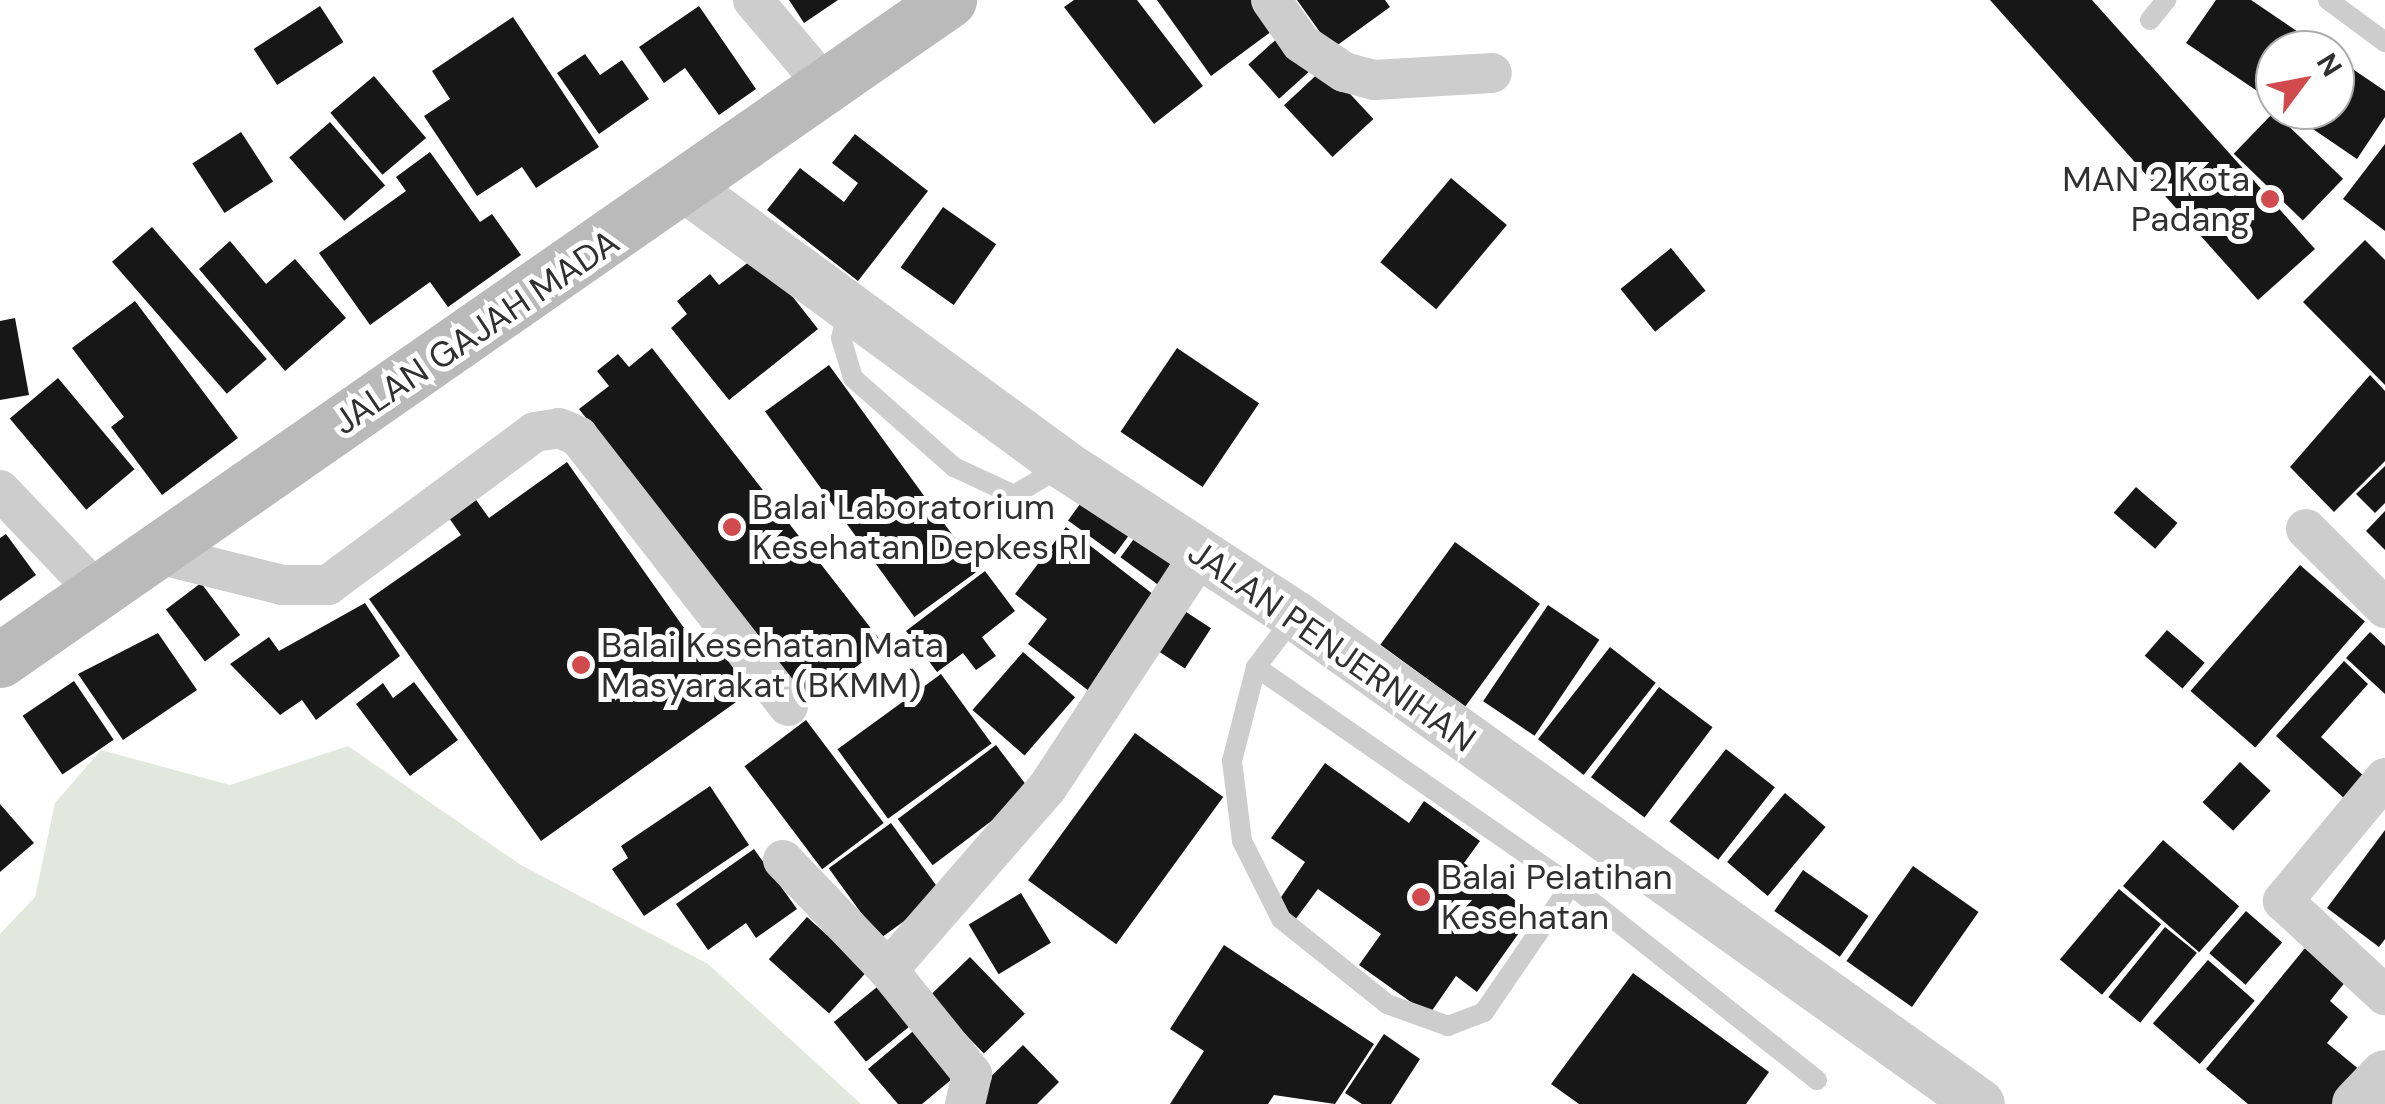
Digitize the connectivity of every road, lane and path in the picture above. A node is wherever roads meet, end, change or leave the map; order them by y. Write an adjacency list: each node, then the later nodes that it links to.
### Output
1 (752, 0): 9 (street)
2 (949, 0): 9 (main road, JALAN GAJAH MADA)
3 (1271, 0): 8 (street)
4 (2166, 0): 6 (lane)
5 (2328, 0): 7 (lane)
6 (2150, 20)
7 (2385, 42)
8 (1492, 73)
9 (827, 88): 10 (main road, JALAN GAJAH MADA)
10 (686, 188): 11 (street, JALAN PENJERNIHAN); 15 (main road, JALAN GAJAH MADA)
11 (848, 310): 12 (street, JALAN PENJERNIHAN); 12 (lane)
12 (1064, 465): 16 (street, JALAN PENJERNIHAN)
13 (0, 490): 17 (street)
14 (2306, 530): 18 (street)
15 (154, 554): 17 (main road, JALAN GAJAH MADA); 22 (street)
16 (1201, 554): 19 (street, JALAN PENJERNIHAN); 26 (street)
17 (98, 593): 20 (main road, JALAN GAJAH MADA)
18 (2385, 608)
19 (1296, 616): 21 (lane); 30 (street, JALAN PENJERNIHAN)
20 (0, 660)
21 (1256, 667): 25 (lane); 25 (lane)
22 (788, 706)
23 (2385, 778): 27 (street)
24 (783, 860): 26 (street)
25 (1571, 884): 29 (lane)
26 (888, 970): 31 (street)
27 (2385, 995)
28 (2385, 1075): 32 (street)
29 (1816, 1080)
30 (1961, 1099)
31 (965, 1104)
32 (2356, 1104)

